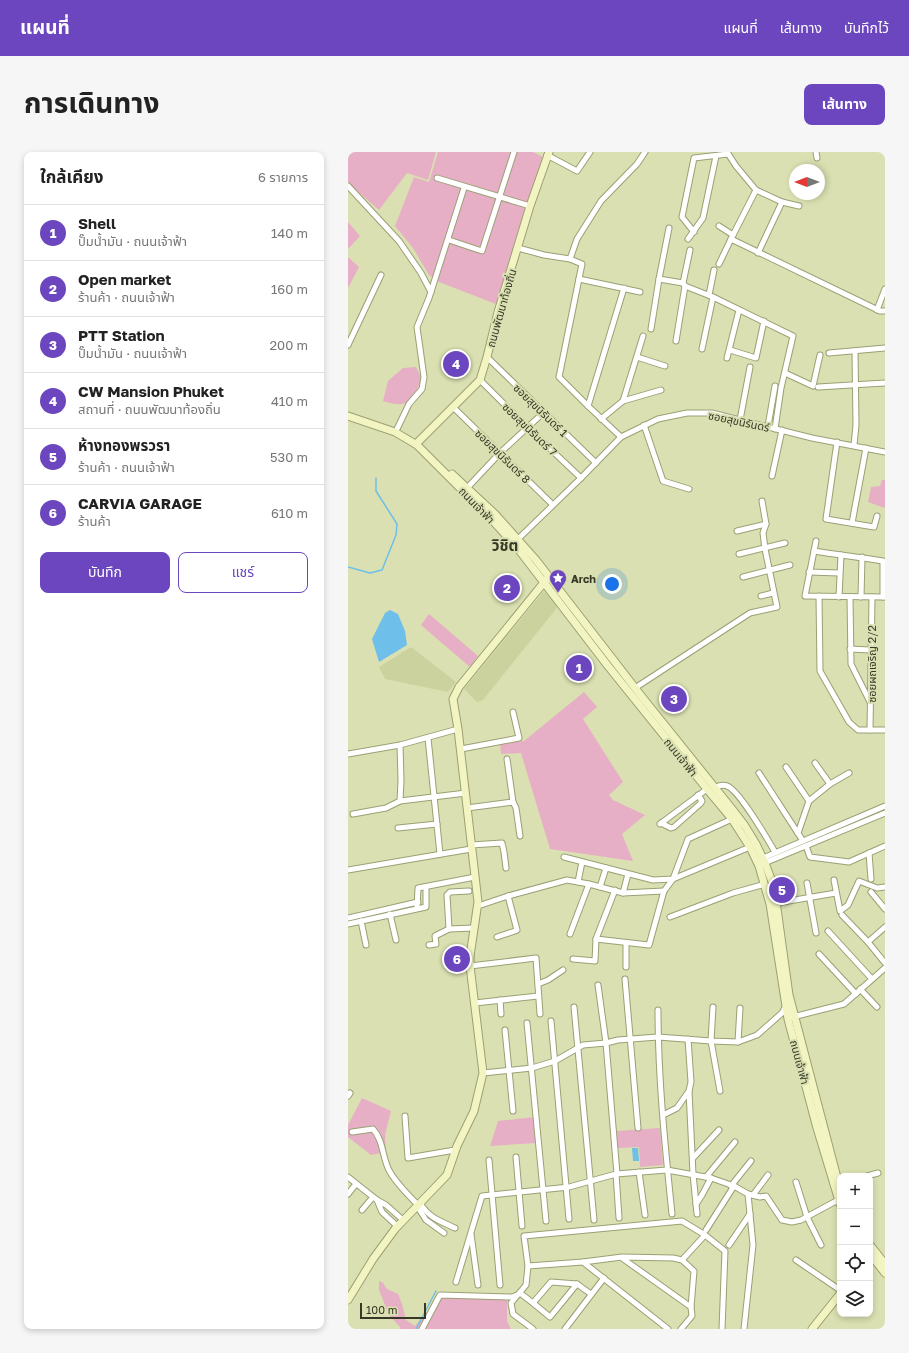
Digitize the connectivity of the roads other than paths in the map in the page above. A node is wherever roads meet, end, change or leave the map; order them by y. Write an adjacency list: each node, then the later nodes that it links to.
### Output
1 (514, 152): 11 (street)
2 (590, 152): 5 (street)
3 (644, 152): 24 (street)
4 (728, 153): 6 (street); 10 (street)
5 (548, 154): 13 (main road, ถนนพัฒนาท้องถิ่น)
6 (716, 156): 17 (street); 17 (street)
7 (437, 178): 9 (street)
8 (348, 186): 33 (street)
9 (464, 188): 11 (street); 20 (street)
10 (756, 190): 12 (street); 18 (street)
11 (498, 197): 13 (street); 20 (street)
12 (782, 202): 14 (street); 23 (street)
13 (530, 206): 21 (main road, ถนนพัฒนาท้องถิ่น)
14 (799, 206)
15 (719, 226): 18 (street)
16 (669, 228): 29 (street)
17 (694, 232): 19 (street)
18 (732, 237): 23 (street); 25 (street)
19 (688, 239)
20 (448, 240): 33 (street)
21 (518, 248): 24 (street); 50 (main road, ถนนพัฒนาท้องถิ่น)
22 (690, 250): 30 (street)
23 (758, 253): 37 (street)
24 (570, 259): 28 (street)
25 (719, 264)
26 (714, 270): 35 (street)
27 (381, 275): 43 (street)
28 (579, 279): 31 (street); 63 (street)
29 (659, 279): 30 (street); 40 (street)
30 (684, 284): 35 (street); 42 (street)
31 (624, 288): 34 (street); 63 (street)
32 (885, 289): 37 (street)
33 (431, 292): 73 (street)
34 (640, 292)
35 (711, 296): 36 (street); 45 (street)
36 (739, 310): 39 (street); 46 (street)
37 (876, 310): 38 (street)
38 (885, 312)
39 (764, 321): 46 (street); 55 (street)
40 (651, 329)
41 (643, 336): 51 (street)
42 (676, 341)
43 (348, 345)
44 (885, 348): 47 (street)
45 (702, 349)
46 (730, 350): 52 (street)
47 (855, 351): 48 (street); 58 (street)
48 (829, 353)
49 (820, 355): 55 (street)
50 (487, 357): 56 (main road, ถนนพัฒนาท้องถิ่น); 66 (street, ซอยสุขนิรันดร์ 1)
51 (637, 357): 53 (street); 62 (street)
52 (727, 358)
53 (665, 366)
54 (750, 367): 69 (street)
55 (785, 373): 74 (street)
56 (480, 380): 64 (main road, ถนนพัฒนาท้องถิ่น); 72 (street, ซอยสุขนิรันดร์ 7)
57 (885, 383): 58 (street)
58 (856, 385): 60 (street); 79 (street)
59 (775, 386): 71 (street)
60 (818, 387)
61 (662, 390): 62 (street)
62 (623, 401): 68 (street)
63 (588, 406): 68 (street)
64 (453, 407): 77 (main road, ถนนพัฒนาท้องถิ่น); 82 (street, ซอยสุขนิรันดร์ 8)
65 (348, 410): 73 (main road, ถนนเจ้าฟ้า)
66 (543, 413): 72 (street); 83 (street, ซอยสุขนิรันดร์ 1)
67 (348, 416): 108 (main road, ถนนเจ้าฟ้า)
68 (601, 419): 76 (street)
69 (740, 420): 70 (street, ซอยสุขนิรันดร์); 71 (street, ซอยสุขนิรันดร์)
70 (644, 425): 76 (street, ซอยสุขนิรันดร์); 87 (street)
71 (768, 426): 74 (street, ซอยสุขนิรันดร์)
72 (527, 427): 82 (street); 85 (street, ซอยสุขนิรันดร์ 7)
73 (397, 429): 77 (main road, ถนนเจ้าฟ้า)
74 (775, 429): 75 (street, ซอยสุขนิรันดร์)
75 (782, 430): 78 (street, ซอยสุขนิรันดร์); 84 (street)
76 (621, 437): 83 (street, ซอยสุขนิรันดร์)
77 (418, 442): 86 (main road, ถนนเจ้าฟ้า)
78 (837, 442): 79 (street, ซอยสุขนิรันดร์); 91 (street)
79 (854, 445): 80 (street, ซอยสุขนิรันดร์)
80 (866, 448): 81 (street, ซอยสุขนิรันดร์); 91 (street)
81 (885, 452)
82 (500, 453): 86 (street); 89 (street, ซอยสุขนิรันดร์ 8)
83 (596, 463): 85 (street, ซอยสุขนิรันดร์)
84 (772, 476)
85 (581, 478): 89 (street, ซอยสุขนิรันดร์)
86 (468, 488): 94 (main road, ถนนเจ้าฟ้า)
87 (689, 489)
88 (762, 501): 92 (street)
89 (553, 505): 94 (street, ซอยสุขนิรันดร์)
90 (877, 516): 91 (street)
91 (852, 523)
92 (766, 524): 93 (street); 97 (street)
93 (737, 531)
94 (518, 538): 106 (main road, ถนนเจ้าฟ้า)
95 (816, 541): 98 (street)
96 (785, 543): 97 (street)
97 (765, 549): 99 (street); 103 (street)
98 (814, 550): 100 (street); 104 (street)
99 (739, 554)
100 (841, 556): 101 (street); 105 (street)
101 (862, 557): 114 (street); 116 (street)
102 (790, 565): 103 (street)
103 (768, 571): 107 (street); 109 (street)
104 (809, 572): 105 (street); 111 (street)
105 (839, 573): 112 (street)
106 (549, 575): 108 (main road); 119 (main road, ถนนเจ้าฟ้า)
107 (743, 576)
108 (544, 582): 122 (main road); 136 (main road, ถนนเจ้าฟ้า)
109 (773, 593): 110 (street); 119 (street)
110 (760, 596)
111 (819, 596): 112 (street); 123 (street)
112 (839, 596): 113 (street)
113 (850, 597): 114 (street); 117 (street)
114 (861, 597): 115 (street)
115 (872, 597): 116 (street); 118 (street, ซอยผถเจริญ 2/2)
116 (884, 597)
117 (850, 649): 118 (street); 120 (street)
118 (870, 650): 120 (street, ซอยผถเจริญ 2/2)
119 (635, 688): 135 (main road, ถนนเจ้าฟ้า)
120 (870, 703): 123 (street, ซอยผถเจริญ 2/2)
121 (513, 712): 127 (street)
122 (458, 729): 125 (street); 127 (main road)
123 (870, 730): 124 (street)
124 (885, 730)
125 (428, 738): 126 (street); 139 (street)
126 (400, 745): 128 (street); 140 (street)
127 (461, 749): 137 (main road)
128 (348, 754)
129 (506, 759): 142 (street)
130 (815, 763): 134 (street)
131 (786, 767): 141 (street)
132 (849, 772): 134 (street)
133 (759, 774): 150 (street)
134 (830, 784): 141 (street)
135 (715, 787): 157 (street); 162 (main road, ถนนเจ้าฟ้า)
136 (707, 789): 138 (street); 147 (main road, ถนนเจ้าฟ้า)
137 (466, 793): 139 (street); 144 (main road)
138 (698, 795): 138 (street)
139 (434, 796): 140 (street); 148 (street)
140 (400, 801): 146 (street)
141 (809, 801): 150 (street)
142 (513, 802): 144 (street); 151 (street)
143 (885, 806): 152 (street)
144 (467, 808): 155 (main road)
145 (885, 813): 153 (street)
146 (353, 814)
147 (732, 819): 156 (main road, ถนนเจ้าฟ้า); 168 (street)
148 (437, 824): 149 (street); 159 (street)
149 (398, 828)
150 (798, 833): 152 (street)
151 (520, 836)
152 (803, 841): 157 (street)
153 (806, 846): 158 (street); 162 (street)
154 (885, 846): 158 (street)
155 (471, 847): 159 (street); 163 (street); 167 (main road)
156 (750, 848): 162 (main road, ถนนเจ้าฟ้า); 168 (street)
157 (775, 852): 162 (street)
158 (869, 853): 169 (street)
159 (440, 854): 165 (street)
160 (564, 857): 161 (street)
161 (582, 862): 164 (street); 171 (street)
162 (761, 862): 174 (main road, ถนนเจ้าฟ้า); 187 (main road, ถนนเจ้าฟ้า)
163 (506, 868)
164 (606, 868): 166 (street); 177 (street)
165 (348, 870)
166 (628, 874): 168 (street); 183 (street)
167 (475, 877): 176 (street); 188 (main road)
168 (673, 879): 180 (street)
169 (871, 879)
170 (834, 880): 181 (street)
171 (578, 882): 173 (street); 184 (street)
172 (807, 883): 185 (street)
173 (589, 884): 177 (street); 202 (street)
174 (764, 884): 193 (street); 227 (main road, ถนนเจ้าฟ้า)
175 (885, 886): 181 (street)
176 (426, 887): 186 (street); 189 (street)
177 (600, 887): 178 (street)
178 (615, 890): 183 (street); 204 (street)
179 (469, 891): 199 (street)
180 (664, 891): 183 (street); 207 (street)
181 (836, 892): 185 (street)
182 (871, 892): 190 (street)
183 (623, 893)
184 (508, 896): 188 (street); 203 (street)
185 (810, 897): 187 (street); 201 (street)
186 (418, 902): 189 (street); 194 (street)
187 (777, 903): 234 (main road, ถนนเจ้าฟ้า)
188 (478, 906): 198 (main road)
189 (417, 908): 191 (street)
190 (885, 909)
191 (390, 914): 195 (street); 205 (street)
192 (842, 915): 206 (street)
193 (670, 917)
194 (348, 918)
195 (360, 921): 196 (street); 208 (street)
196 (348, 924)
197 (885, 927): 206 (street)
198 (474, 928): 199 (street); 213 (main road)
199 (449, 929): 209 (street)
200 (828, 931): 218 (street)
201 (816, 933)
202 (570, 934)
203 (497, 937)
204 (596, 939): 207 (street); 211 (street)
205 (396, 940)
206 (868, 942): 212 (street)
207 (626, 943): 214 (street)
208 (366, 945)
209 (429, 945)
210 (819, 954): 222 (street)
211 (573, 959)
212 (885, 962)
213 (470, 966): 219 (street); 225 (main road)
214 (626, 967)
215 (885, 968): 218 (street)
216 (563, 970): 219 (street)
217 (625, 979): 240 (street)
218 (872, 979): 221 (street)
219 (538, 984): 223 (street)
220 (598, 985): 243 (street)
221 (860, 990): 222 (street); 229 (street)
222 (856, 994): 234 (street)
223 (538, 996): 224 (street); 233 (street)
224 (500, 1000): 225 (street); 232 (street)
225 (475, 1003): 248 (main road)
226 (574, 1006): 244 (street)
227 (786, 1006): 234 (main road, ถนนเจ้าฟ้า); 242 (street)
228 (713, 1007): 241 (street)
229 (877, 1007)
230 (740, 1008): 242 (street)
231 (658, 1010): 238 (street)
232 (501, 1014)
233 (540, 1014)
234 (791, 1018): 270 (main road, ถนนเจ้าฟ้า); 281 (main road, ถนนเจ้าฟ้า)
235 (551, 1021): 245 (street)
236 (527, 1023): 246 (street)
237 (505, 1030): 247 (street)
238 (658, 1037): 239 (street); 240 (street); 252 (street)
239 (688, 1039): 241 (street); 249 (street)
240 (630, 1040): 243 (street); 254 (street)
241 (711, 1042): 242 (street); 250 (street)
242 (738, 1042)
243 (606, 1043): 244 (street); 266 (street)
244 (578, 1048): 245 (street); 273 (street)
245 (555, 1061): 246 (street); 277 (street)
246 (532, 1068): 247 (street); 278 (street)
247 (510, 1070): 248 (street); 251 (street)
248 (483, 1073): 258 (main road)
249 (689, 1091): 252 (street); 260 (street)
250 (720, 1091)
251 (513, 1111)
252 (663, 1115): 263 (street)
253 (405, 1116): 258 (street)
254 (638, 1128)
255 (719, 1130): 260 (street)
256 (352, 1132): 287 (street)
257 (735, 1142): 272 (street)
258 (455, 1150): 287 (main road)
259 (516, 1157): 279 (street)
260 (693, 1158): 267 (street)
261 (489, 1160): 283 (street)
262 (751, 1162): 276 (street)
263 (667, 1170): 264 (street); 267 (street); 289 (street)
264 (639, 1172): 266 (street); 292 (street)
265 (878, 1173): 268 (street)
266 (617, 1174): 273 (street); 294 (street)
267 (693, 1174): 272 (street); 286 (street)
268 (873, 1174)
269 (768, 1175): 282 (street)
270 (837, 1177)
271 (348, 1178): 275 (street)
272 (708, 1178): 276 (street); 286 (street)
273 (590, 1181): 277 (street); 297 (street)
274 (796, 1182): 293 (street)
275 (356, 1184): 280 (street); 284 (street)
276 (732, 1186): 282 (street); 303 (street)
277 (566, 1187): 278 (street); 295 (street)
278 (543, 1190): 279 (street); 298 (street)
279 (519, 1192): 283 (street); 300 (street)
280 (348, 1194)
281 (837, 1194)
282 (750, 1195): 291 (street); 293 (street)
283 (492, 1196): 302 (street); 320 (street)
284 (375, 1198): 288 (street); 296 (street); 299 (street)
285 (837, 1203): 293 (street)
286 (696, 1204): 290 (street)
287 (418, 1205): 296 (main road); 301 (street); 304 (street)
288 (362, 1210)
289 (672, 1214)
290 (697, 1214)
291 (750, 1214): 305 (street); 334 (street)
292 (645, 1215)
293 (807, 1217): 306 (street)
294 (619, 1218)
295 (569, 1219)
296 (403, 1220): 299 (main road)
297 (594, 1220)
298 (546, 1221)
299 (397, 1226): 325 (main road)
300 (522, 1226)
301 (455, 1228)
302 (471, 1232): 317 (street); 319 (street)
303 (705, 1232): 310 (street); 314 (street); 333 (street)
304 (444, 1233)
305 (729, 1245)
306 (821, 1245)
307 (873, 1254): 313 (main road)
308 (873, 1255): 315 (main road)
309 (622, 1257): 310 (street); 312 (street); 327 (street)
310 (682, 1260): 327 (street)
311 (796, 1260): 321 (street)
312 (583, 1262): 314 (street); 316 (street)
313 (885, 1264)
314 (528, 1266): 322 (street)
315 (885, 1273)
316 (604, 1278): 323 (street); 331 (street)
317 (456, 1282)
318 (577, 1284): 323 (street); 326 (street); 326 (street)
319 (478, 1285)
320 (500, 1285)
321 (837, 1288)
322 (520, 1294): 326 (street); 328 (street); 329 (street)
323 (591, 1294): 330 (street)
324 (837, 1298): 335 (main road)
325 (348, 1300)
326 (533, 1303)
327 (691, 1307): 332 (street)
328 (422, 1329)
329 (533, 1329)
330 (565, 1329)
331 (668, 1329)
332 (681, 1329)
333 (722, 1329)
334 (744, 1329)
335 (812, 1329)

